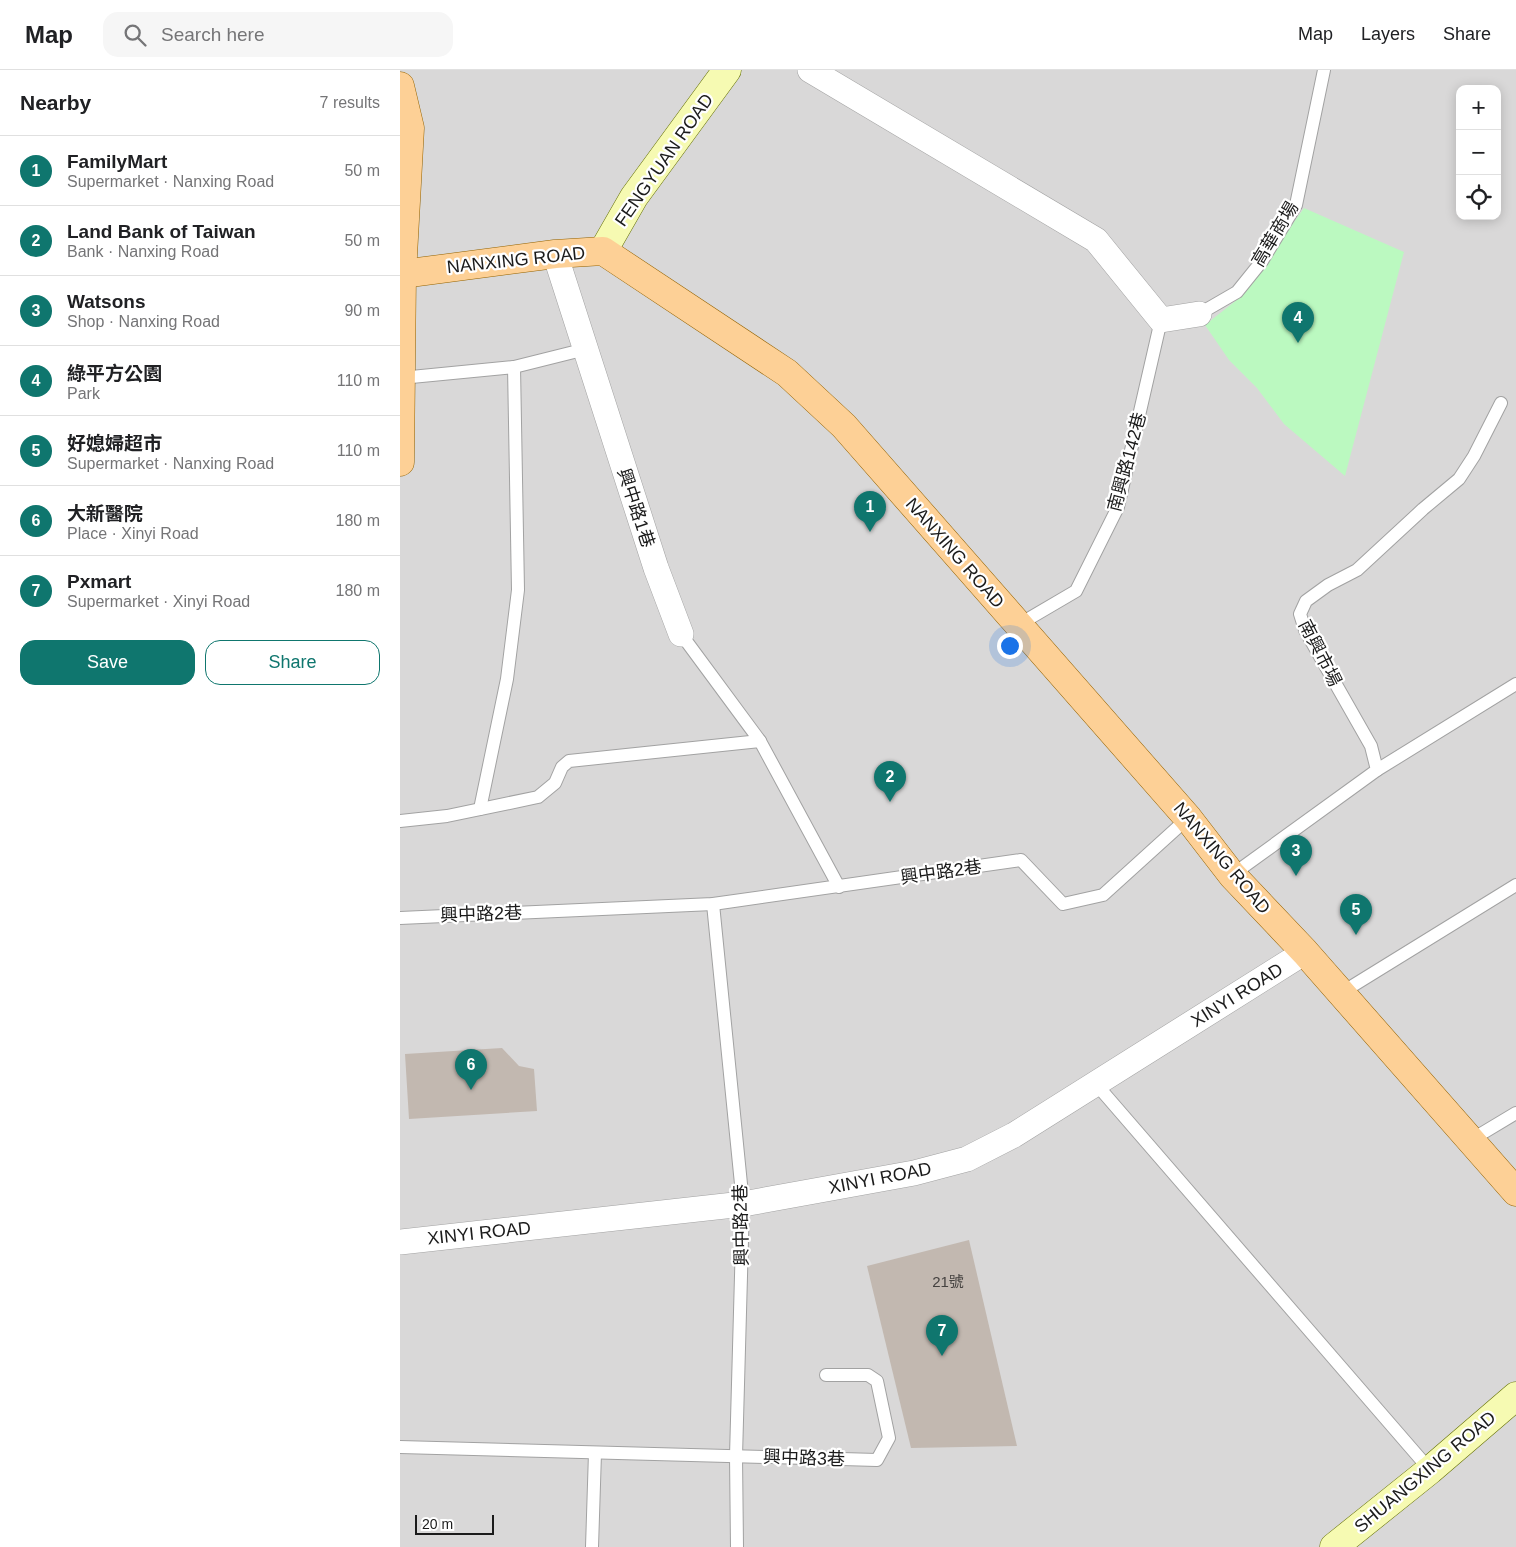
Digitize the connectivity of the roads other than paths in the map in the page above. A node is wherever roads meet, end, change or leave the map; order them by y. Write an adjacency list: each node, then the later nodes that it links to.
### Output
1 (727, 70): 5 (main road, FENGYUAN ROAD)
2 (810, 70): 9 (street)
3 (1324, 70): 8 (lane, 高華商場)
4 (400, 86): 7 (main road)
5 (602, 251): 6 (main road, NANXING ROAD); 15 (main road, NANXING ROAD)
6 (555, 254): 7 (main road, NANXING ROAD); 10 (street, 興中路1巷)
7 (401, 274): 12 (main road)
8 (1199, 314): 9 (street)
9 (1161, 320): 15 (lane, 南興路142巷)
10 (586, 350): 11 (lane); 16 (street, 興中路1巷)
11 (514, 367): 12 (lane); 20 (lane)
12 (401, 378): 14 (main road)
13 (1501, 404): 19 (lane, 南興市場)
14 (400, 462)
15 (1018, 625): 21 (main road, NANXING ROAD)
16 (681, 634): 18 (lane, 興中路1巷)
17 (1516, 684): 19 (lane)
18 (760, 741): 20 (lane); 25 (lane, 興中路1巷)
19 (1377, 770): 23 (lane)
20 (480, 809): 22 (lane)
21 (1188, 818): 23 (main road, NANXING ROAD); 25 (lane, 興中路2巷)
22 (400, 822)
23 (1232, 875): 28 (main road, NANXING ROAD)
24 (1516, 885): 29 (lane)
25 (839, 887): 26 (lane, 興中路2巷)
26 (713, 904): 27 (lane, 興中路2巷); 34 (lane, 興中路2巷)
27 (400, 918)
28 (1305, 952): 29 (main road, NANXING ROAD); 30 (street, XINYI ROAD)
29 (1341, 993): 32 (main road, NANXING ROAD)
30 (1096, 1084): 34 (street, XINYI ROAD); 41 (lane)
31 (1516, 1113): 32 (lane)
32 (1471, 1140): 33 (main road, NANXING ROAD)
33 (1516, 1192)
34 (743, 1204): 35 (street, XINYI ROAD); 40 (lane, 興中路2巷)
35 (400, 1242)
36 (826, 1375): 40 (lane, 興中路3巷)
37 (1516, 1396): 41 (main road, SHUANGXING ROAD)
38 (400, 1446): 39 (lane, 興中路3巷)
39 (595, 1453): 40 (lane, 興中路3巷); 42 (lane)
40 (736, 1456): 43 (lane, 興中路2巷)
41 (1430, 1470): 44 (main road, SHUANGXING ROAD)
42 (592, 1547)
43 (737, 1547)
44 (1334, 1547)

